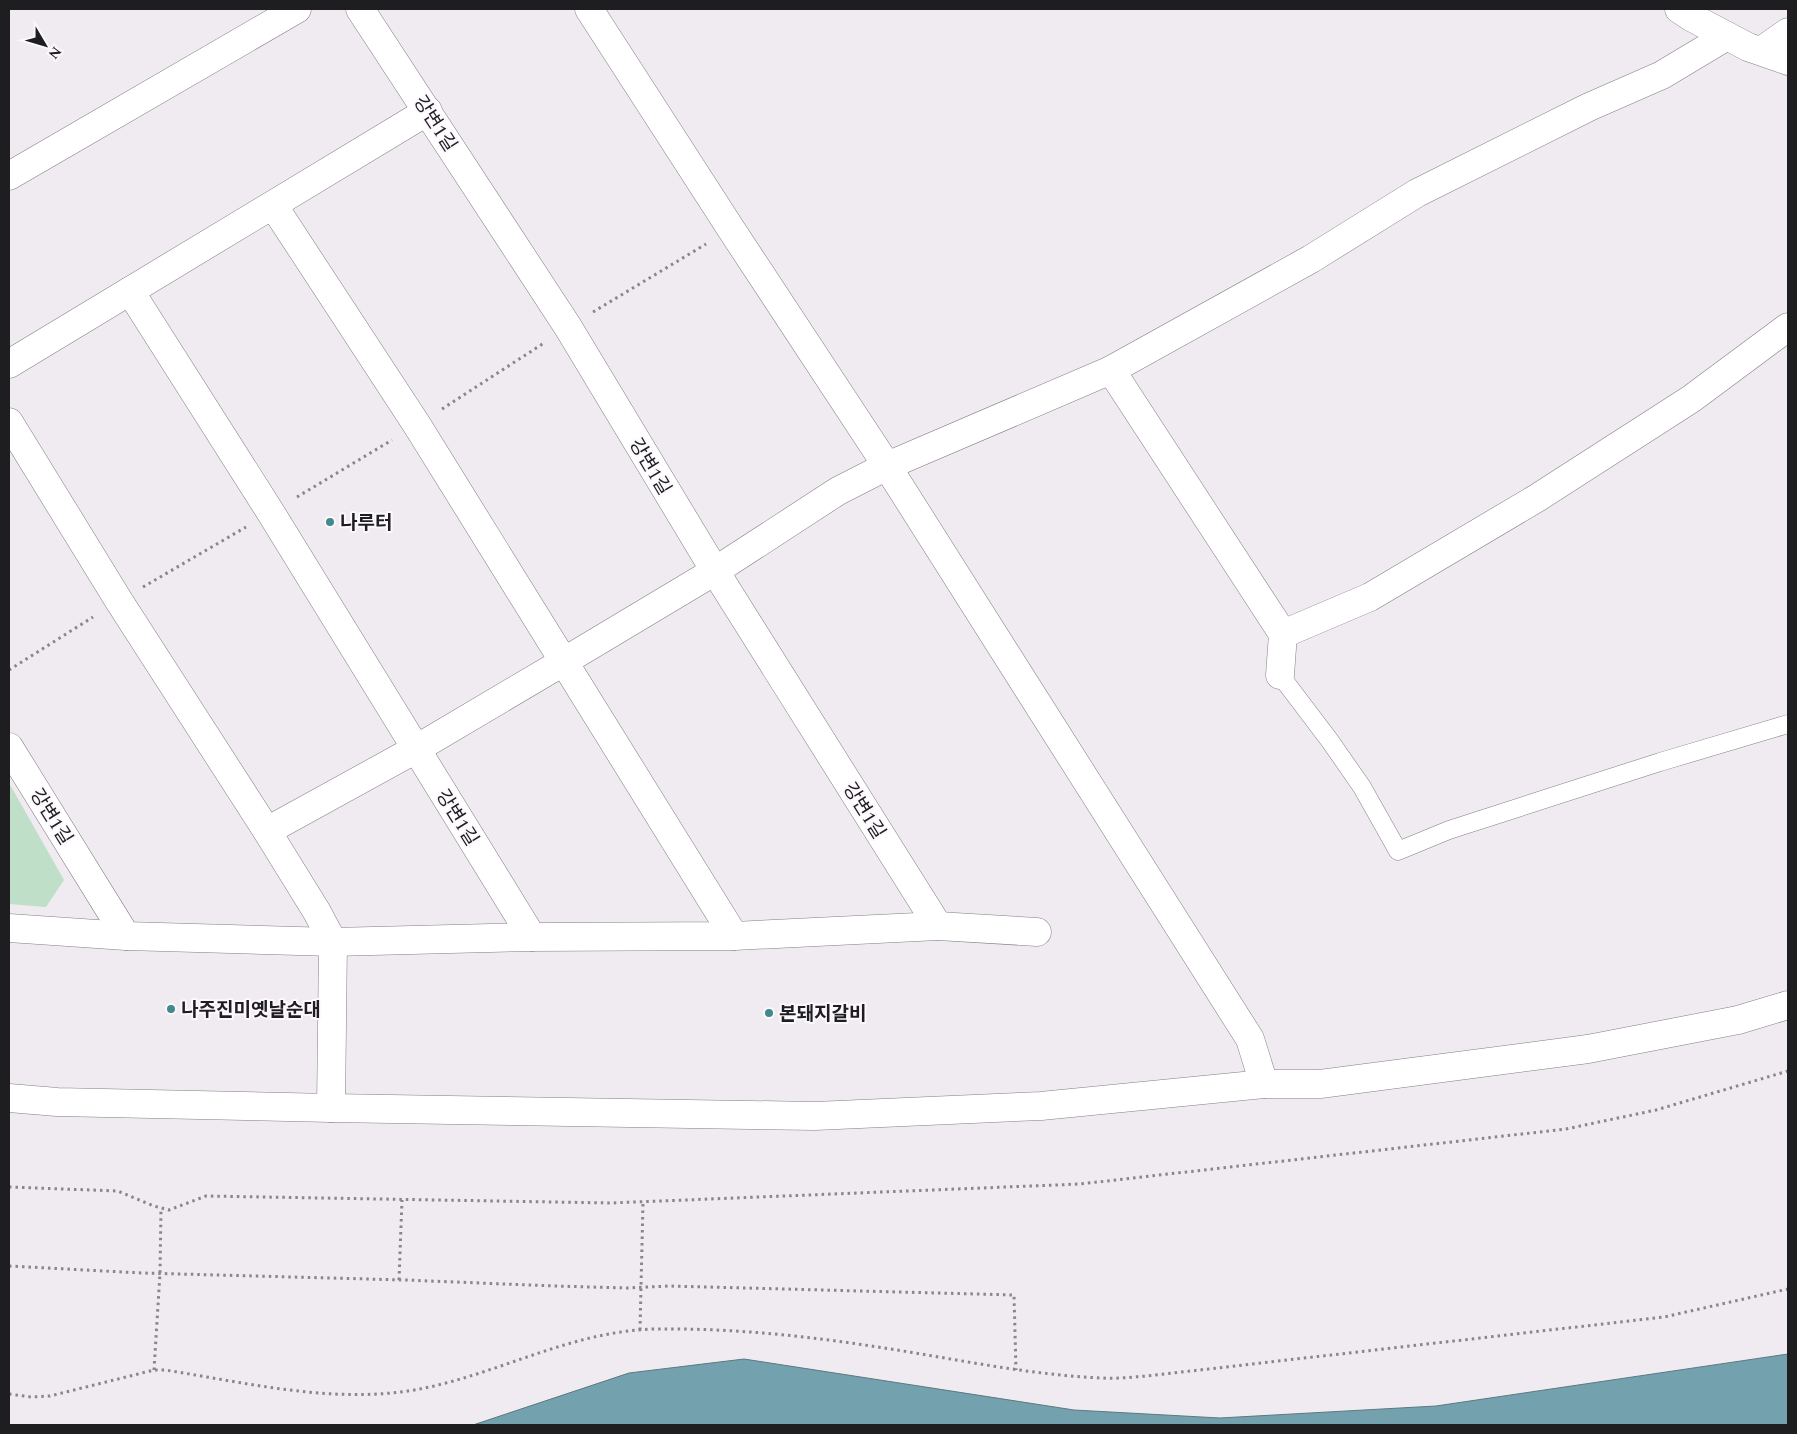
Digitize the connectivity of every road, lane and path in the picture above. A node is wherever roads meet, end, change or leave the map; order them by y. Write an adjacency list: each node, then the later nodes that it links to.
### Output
1 (297, 9): 10 (street)
2 (360, 9): 9 (street, 강변1길)
3 (589, 9): 12 (street)
4 (1679, 9): 6 (street)
5 (1788, 32): 7 (street)
6 (1727, 36): 7 (street); 17 (street)
7 (1761, 50): 8 (street)
8 (1788, 61)
9 (428, 111): 11 (street); 15 (street, 강변1길)
10 (9, 176)
11 (273, 205): 13 (street); 19 (street)
12 (730, 229): 15 (path); 20 (street)
13 (130, 291): 16 (street); 21 (street, 강변1길)
14 (1788, 327): 24 (street)
15 (568, 328): 19 (path); 22 (street, 강변1길)
16 (9, 364)
17 (1110, 370): 20 (street); 24 (street)
18 (9, 422): 23 (street)
19 (417, 425): 21 (path); 25 (street)
20 (887, 466): 22 (street); 41 (street)
21 (271, 512): 23 (path); 30 (street, 강변1길)
22 (714, 570): 25 (street); 32 (street, 강변1길)
23 (119, 601): 26 (path); 31 (street)
24 (1283, 634): 27 (street)
25 (563, 662): 30 (street); 36 (street)
26 (9, 670)
27 (1280, 675): 28 (lane)
28 (1788, 724)
29 (9, 747): 35 (street, 강변1길)
30 (416, 749): 31 (street); 37 (street, 강변1길)
31 (267, 831): 38 (street)
32 (938, 926): 34 (street); 36 (street)
33 (9, 928): 35 (street)
34 (1037, 932)
35 (126, 936): 38 (street)
36 (734, 936): 37 (street)
37 (532, 937): 38 (street)
38 (333, 942): 43 (street)
39 (1788, 1005): 41 (street)
40 (1788, 1071): 46 (path)
41 (1264, 1084): 43 (street)
42 (9, 1098): 43 (street)
43 (331, 1108)
44 (9, 1187): 47 (path)
45 (402, 1200): 46 (path); 47 (path); 50 (path)
46 (643, 1202): 51 (path)
47 (161, 1208): 49 (path)
48 (9, 1266): 49 (path)
49 (160, 1273): 50 (path); 54 (path)
50 (399, 1280): 51 (path)
51 (641, 1288): 53 (path); 55 (path)
52 (1788, 1290): 55 (path)
53 (640, 1330): 54 (path); 55 (path)
54 (154, 1370): 56 (path)
55 (1016, 1370)
56 (9, 1394)

